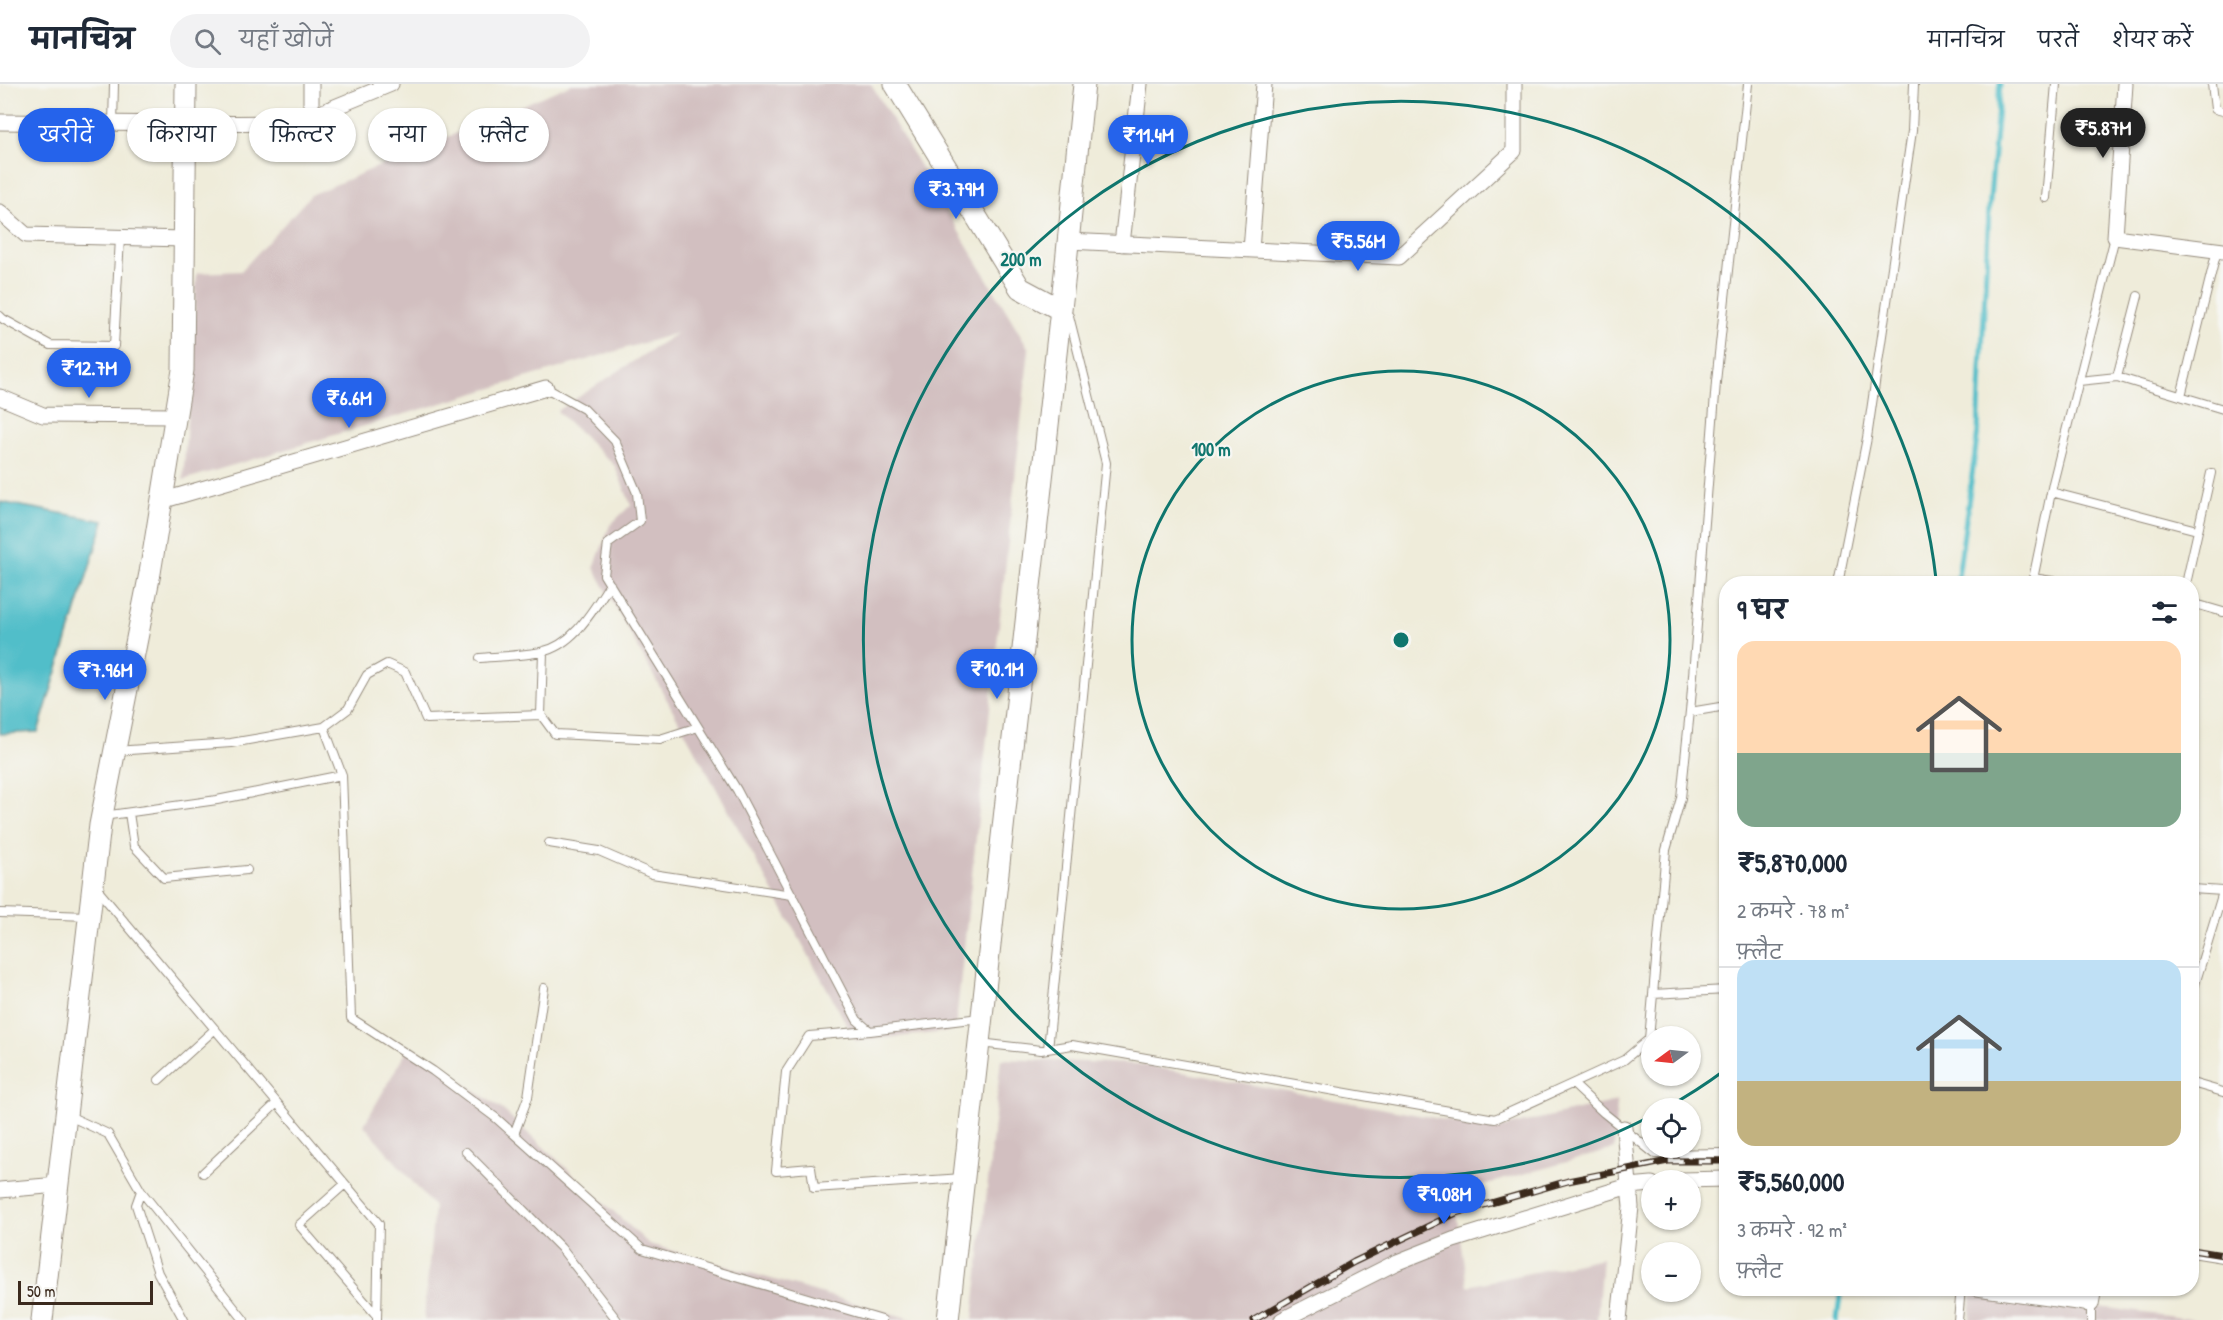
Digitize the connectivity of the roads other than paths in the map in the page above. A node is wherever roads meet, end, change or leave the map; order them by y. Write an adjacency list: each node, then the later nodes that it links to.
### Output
1 (114, 84): 15 (lane)
2 (186, 84): 16 (street)
3 (311, 84): 17 (street)
4 (391, 84): 18 (street)
5 (895, 84): 33 (street)
6 (1084, 84): 28 (street)
7 (1140, 84): 29 (street)
8 (1264, 84): 30 (street)
9 (1514, 84): 30 (street)
10 (1748, 84): 55 (lane)
11 (1914, 84): 46 (lane)
12 (2056, 84): 23 (lane)
13 (2125, 84): 25 (street)
14 (2212, 84): 19 (lane)
15 (113, 108)
16 (185, 108)
17 (311, 108)
18 (333, 108)
19 (2223, 111)
20 (0, 122): 21 (street)
21 (18, 122)
22 (185, 162): 27 (street)
23 (2046, 198)
24 (0, 212): 26 (street)
25 (2115, 237): 31 (street); 36 (lane)
26 (120, 238): 27 (street); 34 (lane)
27 (184, 239): 41 (street)
28 (1068, 241): 29 (street); 33 (street)
29 (1122, 244): 30 (street)
30 (1251, 250)
31 (2220, 250): 38 (lane)
32 (2138, 296): 35 (lane)
33 (1061, 310): 76 (street); 80 (lane)
34 (0, 316)
35 (2117, 377): 36 (lane); 38 (lane)
36 (2079, 381): 43 (lane)
37 (546, 388): 44 (street); 49 (lane)
38 (2181, 396): 40 (lane)
39 (0, 397): 41 (street)
40 (2223, 409)
41 (175, 416): 44 (street)
42 (2211, 473): 45 (lane)
43 (2051, 492): 45 (lane); 47 (lane)
44 (161, 501): 59 (street)
45 (2197, 530): 48 (lane)
46 (1840, 576)
47 (2033, 576)
48 (2188, 576)
49 (610, 584): 52 (lane); 58 (lane)
50 (2199, 605): 51 (lane)
51 (2223, 612)
52 (543, 652): 53 (lane); 56 (lane)
53 (480, 658)
54 (1719, 707): 55 (lane)
55 (1690, 712): 75 (lane)
56 (541, 715): 57 (lane); 58 (lane)
57 (324, 727): 59 (lane); 60 (lane)
58 (698, 727): 68 (lane)
59 (115, 751): 62 (street)
60 (342, 775): 61 (lane); 88 (lane)
61 (129, 813): 62 (lane); 64 (lane)
62 (102, 817): 65 (street)
63 (549, 843): 68 (lane)
64 (247, 870)
65 (93, 885): 71 (street); 77 (lane)
66 (2199, 890): 67 (lane)
67 (2223, 892): 69 (lane)
68 (792, 895): 78 (lane)
69 (2221, 905): 72 (lane)
70 (0, 913): 71 (lane)
71 (89, 916): 86 (street)
72 (2199, 973)
73 (544, 988): 88 (lane)
74 (1719, 990): 75 (lane)
75 (1653, 994): 82 (lane)
76 (982, 1018): 78 (lane); 79 (street)
77 (215, 1029): 81 (lane); 85 (lane)
78 (870, 1031): 92 (lane)
79 (979, 1043): 80 (lane); 92 (street)
80 (1048, 1049): 82 (lane)
81 (159, 1080)
82 (1573, 1084): 87 (lane)
83 (2199, 1085): 84 (lane)
84 (2223, 1092)
85 (277, 1103): 91 (lane); 95 (lane)
86 (66, 1114): 96 (street); 100 (lane)
87 (1624, 1128): 90 (lane); 98 (street)
88 (514, 1134): 112 (lane)
89 (466, 1152): 111 (lane)
90 (1719, 1153)
91 (203, 1173)
92 (964, 1178): 113 (street)
93 (1719, 1179): 94 (street)
94 (1701, 1180)
95 (345, 1184): 107 (lane); 107 (lane)
96 (58, 1185): 99 (street); 108 (street)
97 (1641, 1185): 98 (street)
98 (1629, 1186): 114 (street); 115 (street)
99 (0, 1190)
100 (141, 1191): 109 (lane); 110 (lane)
101 (2199, 1254): 102 (lane)
102 (2223, 1258)
103 (1960, 1296): 116 (lane)
104 (2034, 1296): 106 (street)
105 (2092, 1296): 106 (street)
106 (2091, 1304): 117 (lane)
107 (377, 1318)
108 (42, 1320)
109 (184, 1320)
110 (244, 1320)
111 (617, 1320)
112 (882, 1320)
113 (948, 1320)
114 (1282, 1320)
115 (1618, 1320)
116 (1958, 1320)
117 (2091, 1320)

